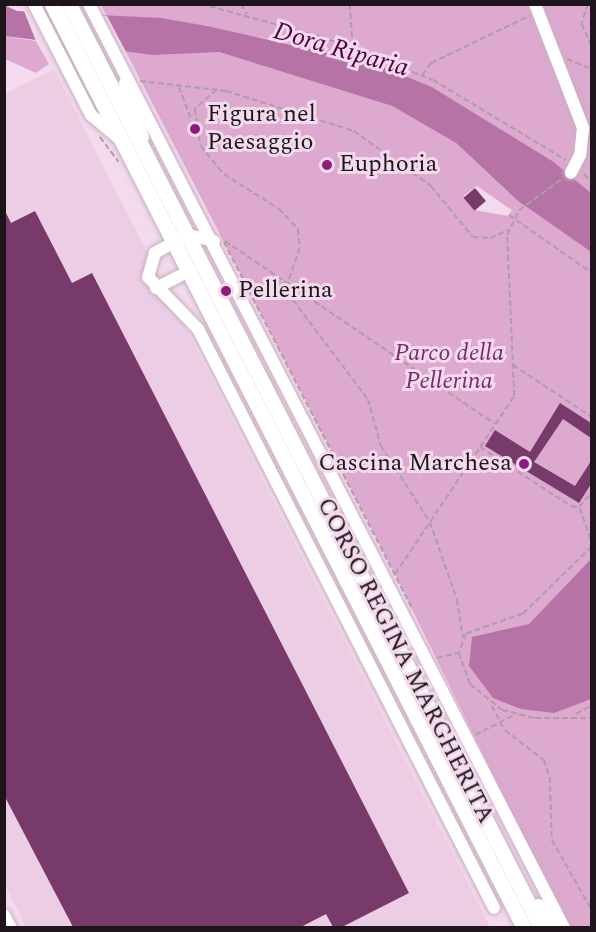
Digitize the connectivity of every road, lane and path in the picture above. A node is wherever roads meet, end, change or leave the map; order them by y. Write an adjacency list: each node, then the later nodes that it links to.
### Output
1 (34, 4): 22 (street, CORSO REGINA MARGHERITA)
2 (52, 4): 22 (main road, CORSO REGINA MARGHERITA)
3 (69, 4): 25 (main road, CORSO REGINA MARGHERITA)
4 (89, 4): 14 (street, CORSO REGINA MARGHERITA)
5 (201, 4): 10 (path)
6 (241, 4): 10 (path)
7 (350, 4): 12 (path)
8 (588, 4): 11 (path)
9 (537, 8): 13 (street); 16 (path)
10 (247, 14): 12 (path)
11 (591, 46)
12 (353, 48): 16 (path)
13 (553, 51): 15 (path); 24 (street)
14 (117, 59): 25 (street, CORSO REGINA MARGHERITA); 31 (street, CORSO REGINA MARGHERITA)
15 (591, 69)
16 (421, 75): 24 (path)
17 (134, 76): 18 (path)
18 (178, 86): 19 (path); 20 (path)
19 (217, 90): 20 (path); 29 (path)
20 (192, 119): 34 (path)
21 (96, 131): 23 (path)
22 (123, 142): 30 (main road, CORSO REGINA MARGHERITA)
23 (120, 165)
24 (573, 170): 26 (path); 28 (path, CORSO REGINA MARGHERITA)
25 (155, 172): 30 (main road, CORSO REGINA MARGHERITA)
26 (591, 182)
27 (509, 215): 28 (path)
28 (515, 218): 29 (path, CORSO REGINA MARGHERITA); 33 (path)
29 (510, 229): 36 (path, CORSO REGINA MARGHERITA)
30 (181, 239): 31 (street); 32 (main road, CORSO REGINA MARGHERITA); 35 (street); 56 (main road, CORSO REGINA MARGHERITA)
31 (218, 241): 34 (path); 45 (street, CORSO REGINA MARGHERITA)
32 (190, 271): 35 (street); 61 (main road, CORSO REGINA MARGHERITA)
33 (591, 273)
34 (288, 282): 38 (path); 42 (path)
35 (156, 288): 57 (street)
36 (512, 365): 37 (path); 38 (path, CORSO REGINA MARGHERITA)
37 (591, 417)
38 (495, 423): 39 (path, CORSO REGINA MARGHERITA)
39 (480, 447): 41 (path); 42 (path, CORSO REGINA MARGHERITA)
40 (591, 492): 41 (path)
41 (579, 507): 43 (path)
42 (430, 522): 45 (path, CORSO REGINA MARGHERITA); 46 (path)
43 (591, 542)
44 (591, 547): 46 (path)
45 (383, 579): 55 (street, CORSO REGINA MARGHERITA)
46 (463, 638): 47 (path)
47 (459, 653): 48 (path); 49 (path)
48 (437, 658)
49 (491, 705): 51 (path); 54 (path)
50 (591, 705): 52 (path)
51 (514, 714): 52 (path); 54 (path)
52 (576, 715): 53 (path)
53 (591, 718)
54 (502, 721): 55 (path); 58 (path)
55 (466, 740): 64 (street, CORSO REGINA MARGHERITA)
56 (520, 885): 62 (main road, CORSO REGINA MARGHERITA); 63 (main road)
57 (494, 908)
58 (591, 910)
59 (4, 915): 60 (street)
60 (11, 927)
61 (524, 927)
62 (541, 927)
63 (555, 927)
64 (564, 927)

